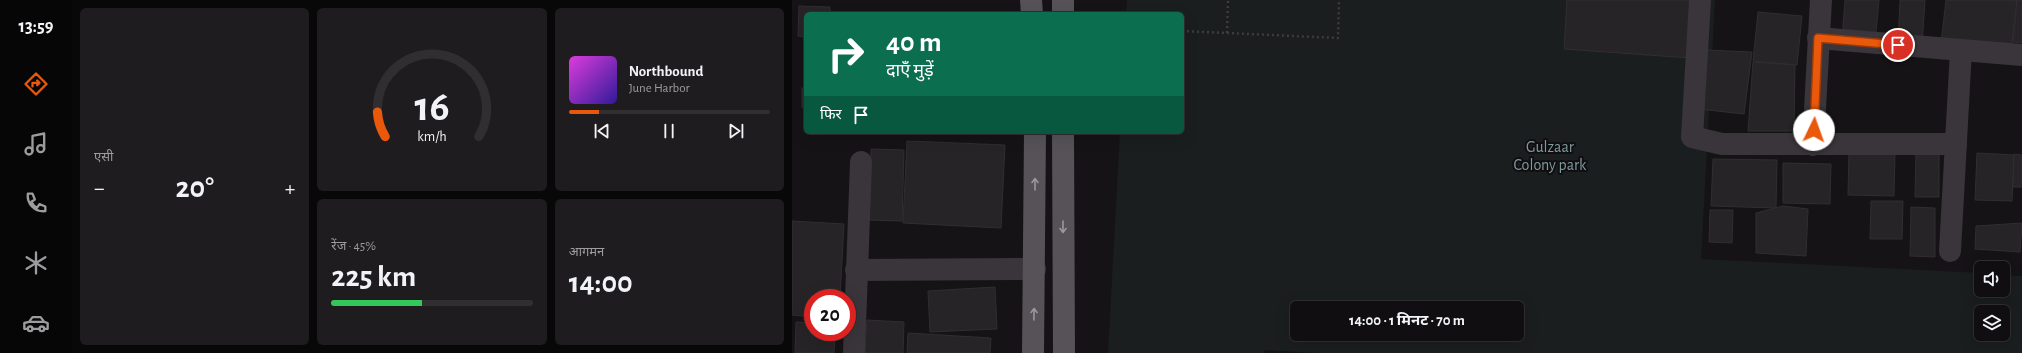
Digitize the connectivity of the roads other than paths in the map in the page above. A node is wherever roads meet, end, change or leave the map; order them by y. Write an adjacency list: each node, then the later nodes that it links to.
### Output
1 (1031, 0): 5 (main road)
2 (1063, 0): 6 (main road)
3 (1700, 0): 13 (street)
4 (1821, 0): 7 (street)
5 (1032, 12)
6 (1063, 12)
7 (1818, 38): 8 (street); 13 (street)
8 (1961, 50): 9 (street); 12 (street)
9 (2022, 55)
10 (1035, 134): 16 (main road, one-way to 10)
11 (1063, 134): 20 (main road, one-way to 20)
12 (1956, 144): 13 (street); 15 (street)
13 (1813, 145)
14 (861, 162): 17 (street)
15 (1950, 251)
16 (1035, 269): 17 (street); 19 (main road, one-way to 16)
17 (856, 270): 18 (street)
18 (854, 353)
19 (1033, 353)
20 (1064, 353)

